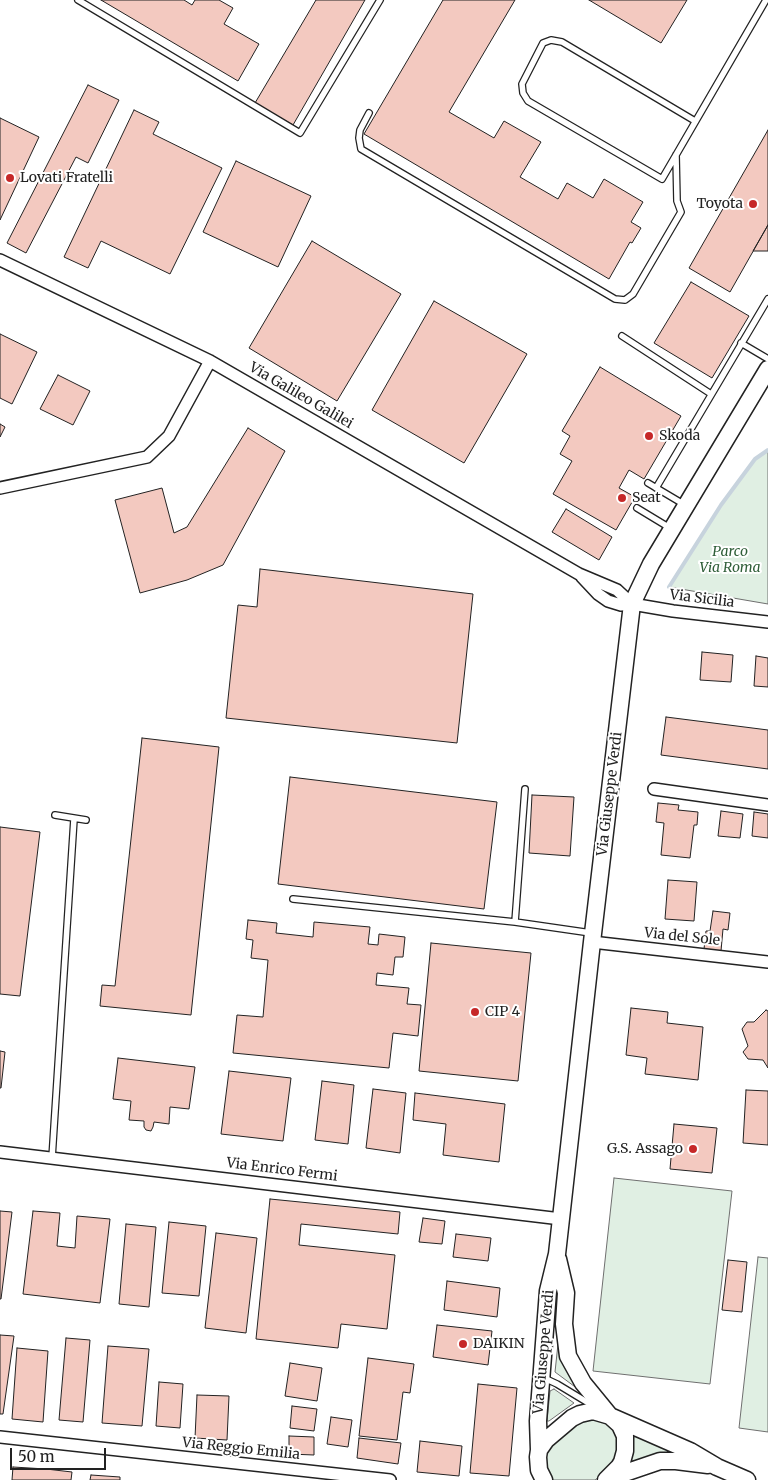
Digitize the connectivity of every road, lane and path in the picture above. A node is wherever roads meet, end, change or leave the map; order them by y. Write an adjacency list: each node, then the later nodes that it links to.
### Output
1 (78, 0): 2 (lane)
2 (380, 0)
3 (766, 0): 5 (lane)
4 (369, 113): 6 (lane)
5 (695, 121): 6 (lane); 6 (lane)
6 (676, 155)
7 (0, 260): 12 (street, Via Galileo Galilei)
8 (768, 299): 10 (lane)
9 (622, 336): 14 (lane)
10 (741, 343): 11 (lane); 14 (lane)
11 (768, 360)
12 (210, 361): 16 (street); 21 (street, Via Galileo Galilei)
13 (768, 369): 18 (main road, Via Giuseppe Verdi)
14 (710, 394): 17 (lane)
15 (648, 484): 17 (lane)
16 (0, 488)
17 (656, 488): 18 (lane)
18 (686, 506): 20 (main road, Via Giuseppe Verdi)
19 (638, 508): 20 (lane)
20 (672, 529): 21 (main road, Via Giuseppe Verdi)
21 (632, 604): 22 (street, Via Sicilia); 31 (main road, Via Giuseppe Verdi)
22 (768, 622)
23 (525, 789): 30 (lane)
24 (654, 789): 25 (street)
25 (768, 805)
26 (55, 814): 27 (lane)
27 (74, 819): 28 (lane); 34 (lane)
28 (86, 820)
29 (293, 899): 30 (lane)
30 (515, 922): 31 (lane)
31 (592, 938): 32 (street, Via del Sole); 35 (main road, Via Giuseppe Verdi)
32 (768, 962)
33 (0, 1152): 34 (street, Via Enrico Fermi)
34 (52, 1158): 35 (street, Via Enrico Fermi)
35 (561, 1219): 36 (main road, Via Giuseppe Verdi)
36 (558, 1254): 37 (main road, Via Giuseppe Verdi); 38 (main road, Via Giuseppe Verdi)
37 (541, 1376): 38 (lane); 40 (main road, Via Giuseppe Verdi)
38 (610, 1416): 40 (main road); 41 (main road); 44 (main road, Via Giuseppe Verdi)
39 (0, 1437): 42 (street, Via Reggio Emilia)
40 (539, 1450): 43 (main road, Via Giuseppe Verdi)
41 (717, 1467): 44 (main road); 45 (main road)
42 (390, 1480)
43 (544, 1480)
44 (606, 1480)
45 (747, 1480)

